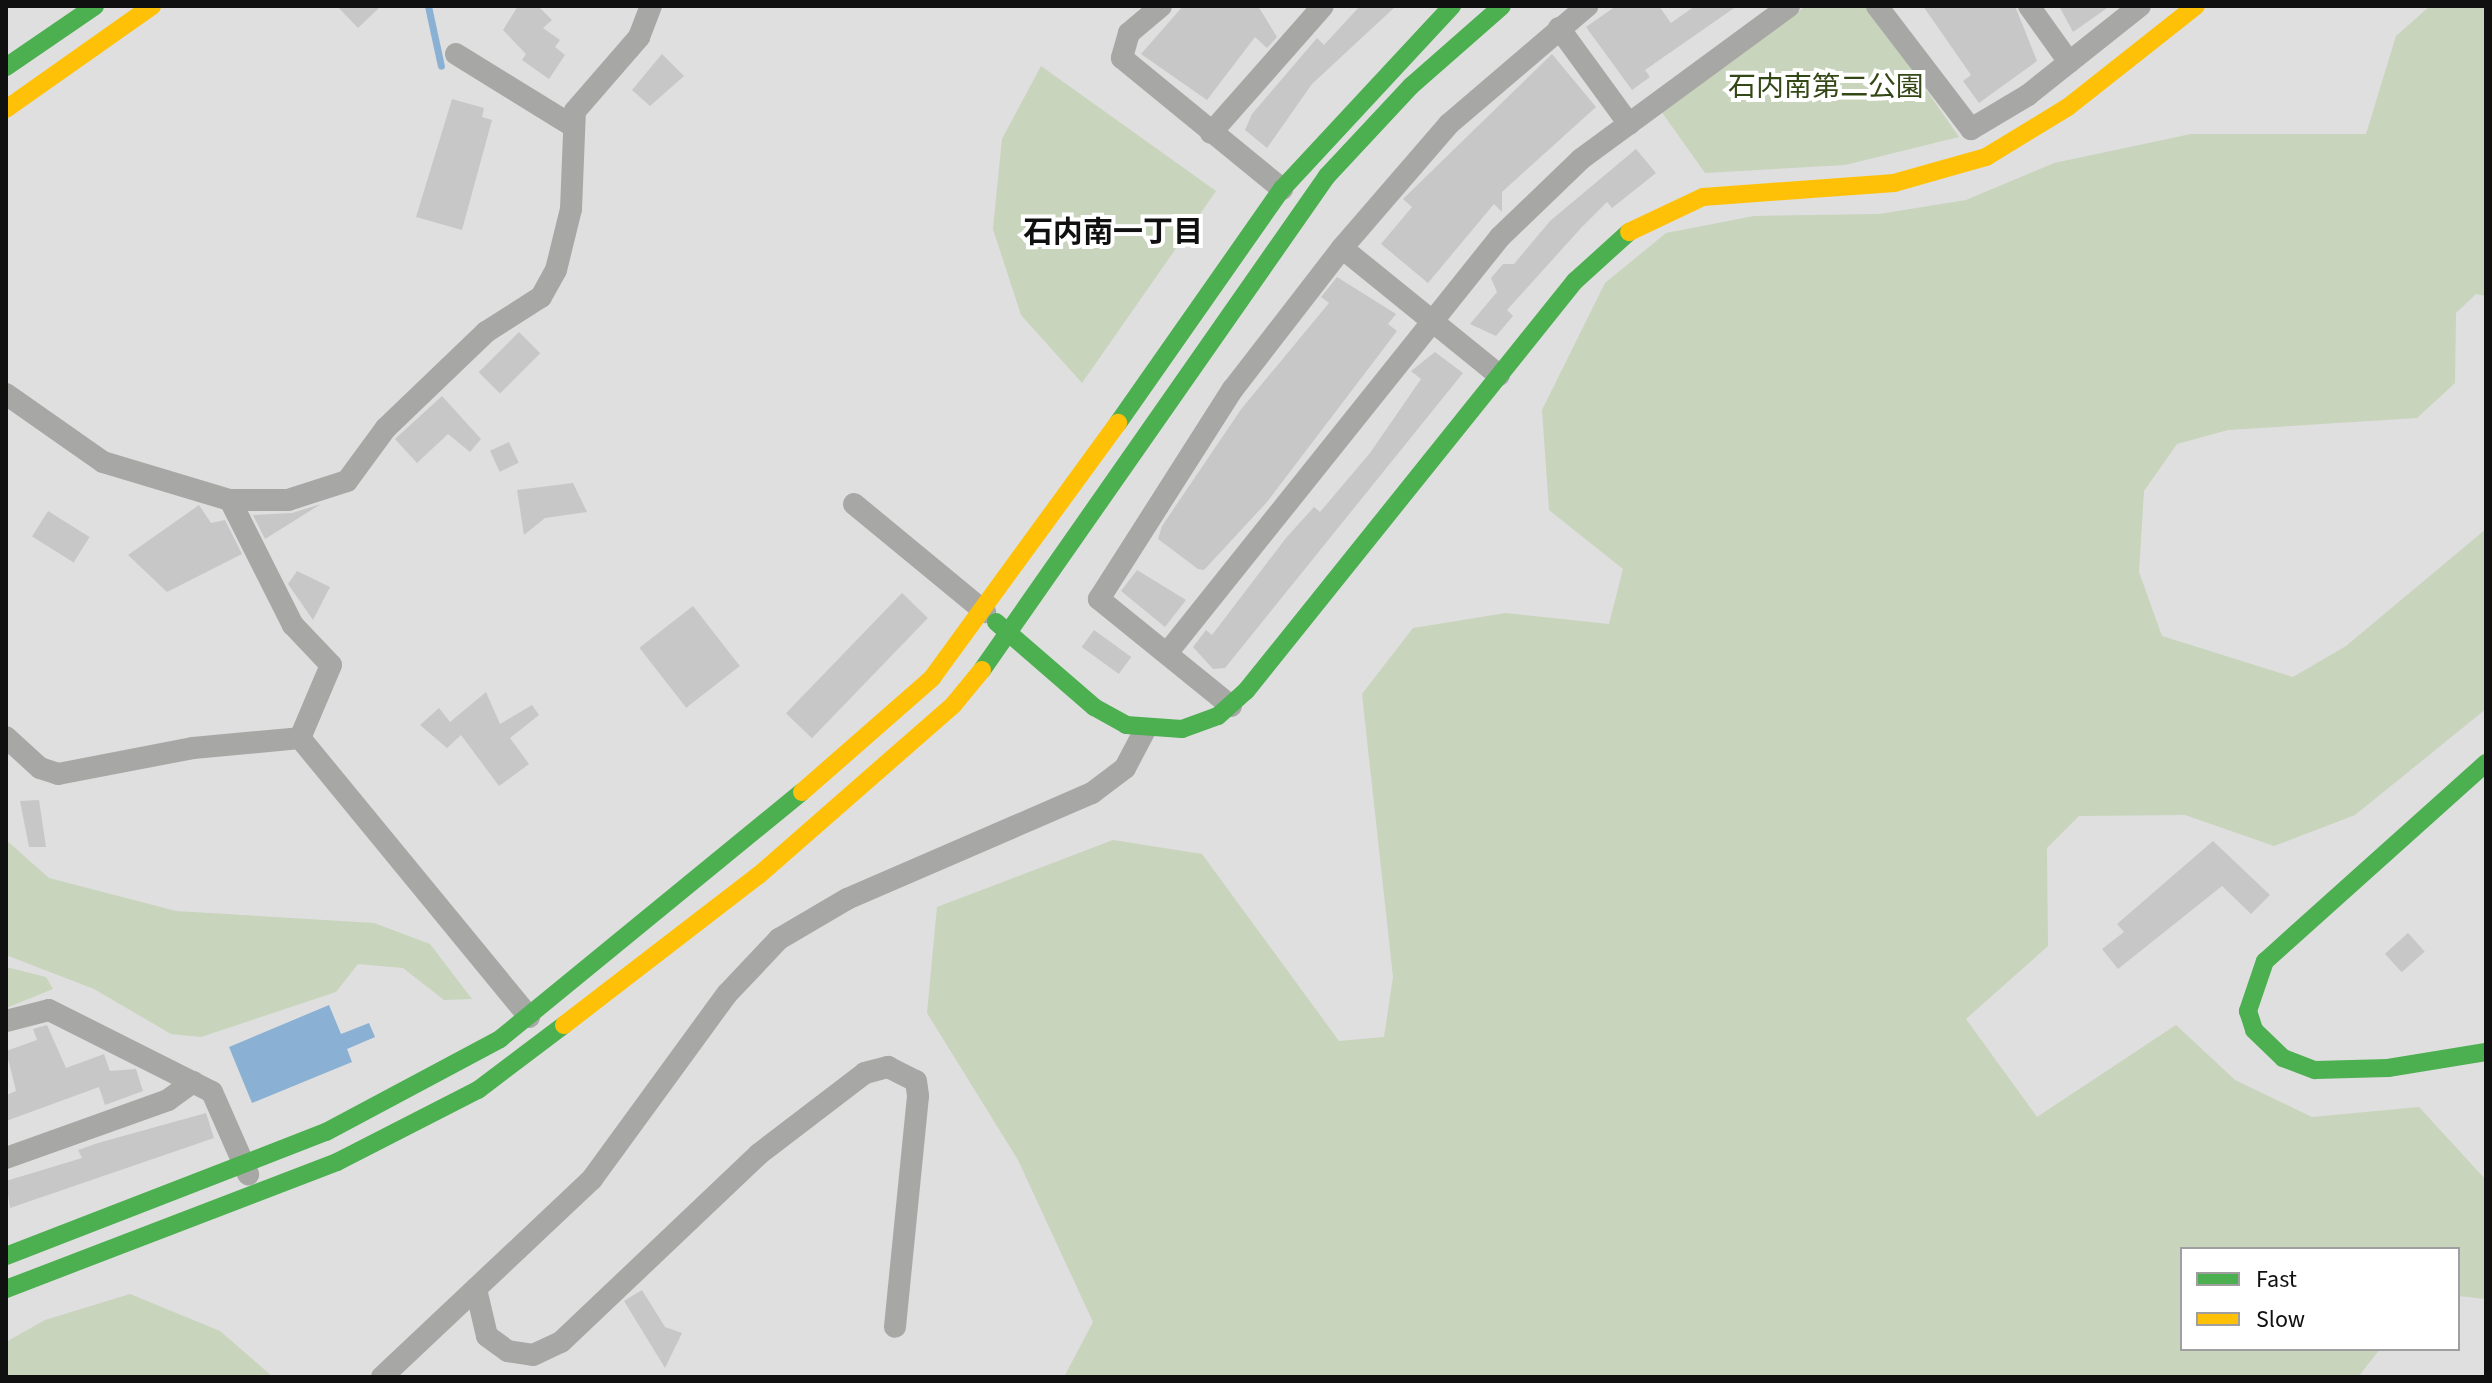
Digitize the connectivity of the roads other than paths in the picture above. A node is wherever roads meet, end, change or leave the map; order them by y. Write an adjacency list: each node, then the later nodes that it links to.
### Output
1 (95, 6): 17 (street)
2 (152, 6): 18 (street)
3 (651, 6): 20 (street)
4 (1161, 6): 21 (street)
5 (1323, 6): 21 (street)
6 (1452, 6): 22 (street)
7 (1502, 6): 30 (street)
8 (1587, 6): 14 (street)
9 (1789, 6): 19 (street)
10 (1877, 6): 16 (street)
11 (2029, 6): 16 (street)
12 (2140, 6): 16 (street)
13 (2196, 6): 25 (street)
14 (1559, 28): 19 (street); 23 (street)
15 (456, 54): 20 (street)
16 (2069, 62)
17 (6, 67)
18 (6, 109)
19 (1629, 124): 24 (street)
20 (571, 125): 27 (street)
21 (1211, 133): 22 (street)
22 (1282, 189): 29 (street)
23 (1342, 248): 24 (street); 31 (street)
24 (1433, 322): 25 (street); 31 (street)
25 (1499, 375): 32 (street)
26 (6, 394): 27 (street)
27 (230, 500): 35 (street)
28 (854, 504): 29 (street)
29 (985, 612): 30 (street); 37 (street)
30 (1010, 635): 33 (street); 43 (street)
31 (1168, 652): 32 (street)
32 (1231, 706): 33 (street)
33 (1145, 730): 46 (street)
34 (6, 737): 35 (street)
35 (300, 738): 37 (street)
36 (2486, 763): 39 (street)
37 (529, 1017): 42 (street)
38 (6, 1021): 40 (street)
39 (2486, 1052)
40 (193, 1082): 41 (street); 42 (street)
41 (6, 1158)
42 (244, 1163): 43 (street); 44 (street)
43 (255, 1195): 45 (street)
44 (6, 1256)
45 (6, 1289)
46 (476, 1289): 47 (street); 48 (street)
47 (895, 1327)
48 (382, 1377)

